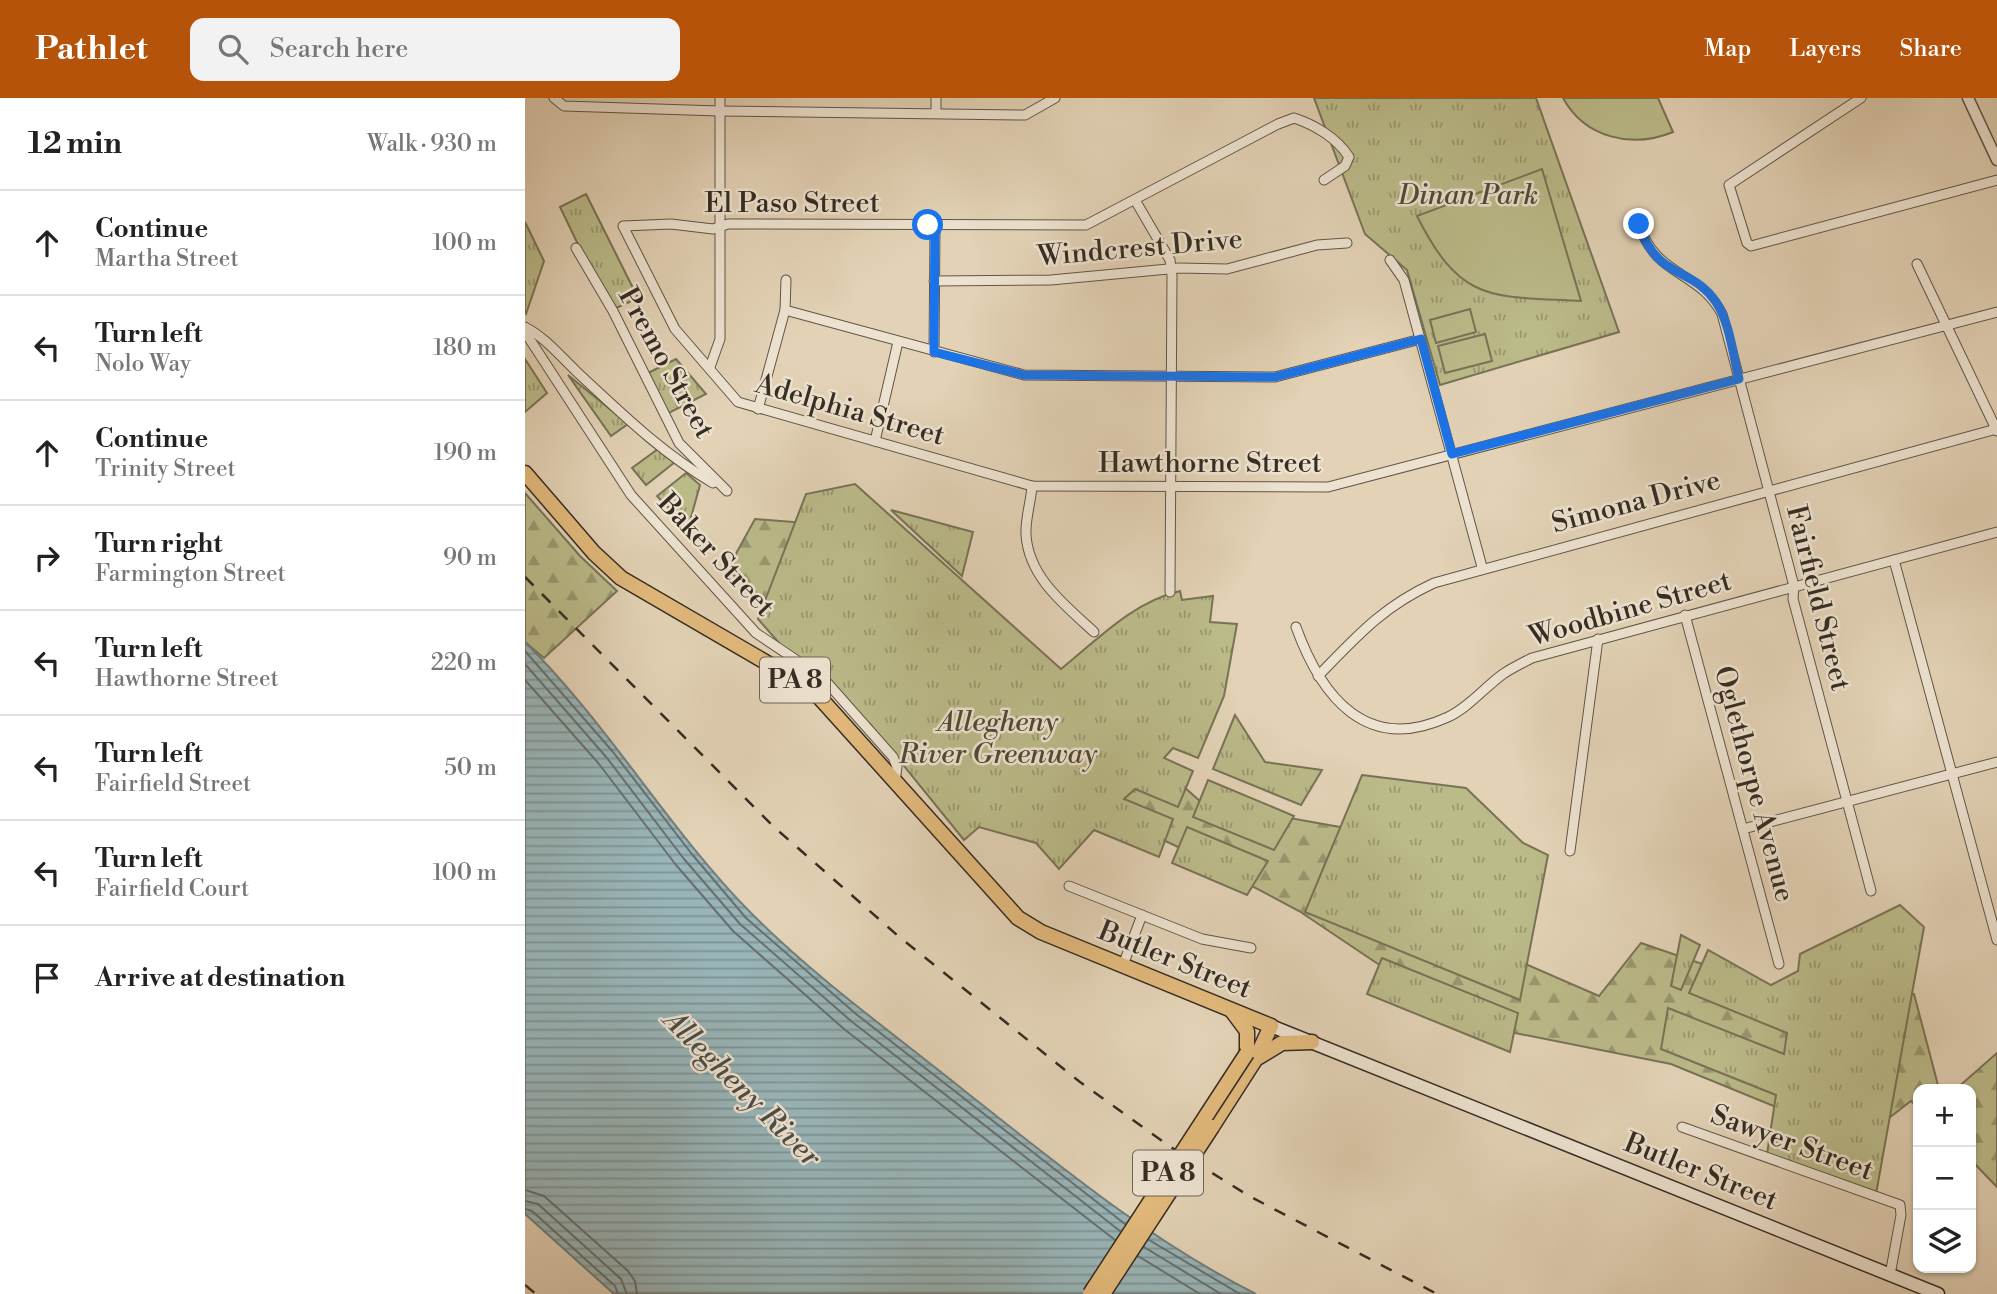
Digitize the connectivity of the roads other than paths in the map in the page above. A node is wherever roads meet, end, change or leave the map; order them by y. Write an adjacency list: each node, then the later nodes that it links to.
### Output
1 (554, 98): 7 (street)
2 (720, 98): 7 (street)
3 (936, 98): 8 (street)
4 (1055, 98): 8 (street)
5 (1861, 98): 11 (street)
6 (1968, 98): 9 (street)
7 (719, 111): 8 (street); 16 (street)
8 (936, 113)
9 (1997, 160)
10 (1324, 180): 12 (street, El Paso Street)
11 (1997, 180)
12 (1135, 200): 14 (street, El Paso Street); 21 (street)
13 (1639, 224): 33 (street, Fairfield Street)
14 (935, 225): 16 (street, El Paso Street); 23 (street)
15 (623, 226): 16 (street, El Paso Street); 31 (street, Adelphia Street)
16 (720, 227): 31 (street)
17 (1347, 243): 21 (street, Windcrest Drive)
18 (576, 248): 27 (street, Premo Street)
19 (1390, 260): 28 (street)
20 (1917, 264): 26 (street)
21 (1171, 269): 23 (street, Windcrest Drive); 32 (street)
22 (786, 280): 24 (street)
23 (934, 281): 30 (street)
24 (785, 310): 29 (street); 34 (street)
25 (1997, 312): 26 (street, Hawthorne Street)
26 (1946, 325): 33 (street, Hawthorne Street); 35 (street)
27 (525, 329): 54 (street, Baker Street)
28 (1421, 339): 32 (street); 37 (street)
29 (898, 342): 30 (street); 36 (street)
30 (934, 352): 32 (street)
31 (710, 368): 34 (street, Adelphia Street)
32 (1171, 376): 40 (street)
33 (1739, 379): 37 (street, Hawthorne Street); 41 (street, Fairfield Street)
34 (758, 409): 36 (street, Adelphia Street)
35 (1996, 430): 41 (street, Simona Drive)
36 (874, 441): 39 (street, Adelphia Street)
37 (1452, 454): 40 (street, Hawthorne Street); 44 (street)
38 (525, 474): 54 (highway, Butler Street / PA 8)
39 (1032, 486): 40 (street, Hawthorne Street); 49 (street)
40 (1169, 486): 46 (street)
41 (1768, 490): 44 (street, Simona Drive); 45 (street, Fairfield Street)
42 (1997, 532): 43 (street, Woodbine Street)
43 (1894, 559): 45 (street, Woodbine Street); 53 (street)
44 (1482, 567): 51 (street, Simona Drive)
45 (1794, 586): 47 (street, Woodbine Street); 55 (street, Fairfield Street)
46 (1170, 593)
47 (1685, 615): 50 (street, Woodbine Street); 56 (street, Oglethorpe Avenue)
48 (1296, 626): 51 (street, Woodbine Street)
49 (1094, 632)
50 (1598, 639): 51 (street, Woodbine Street); 57 (street)
51 (1318, 676)
52 (1997, 762): 53 (street)
53 (1951, 774): 55 (street); 61 (street)
54 (895, 782): 64 (highway, Butler Street / PA 8)
55 (1847, 801): 56 (street); 59 (street, Fairfield Street)
56 (1742, 829): 63 (street, Oglethorpe Avenue)
57 (1570, 851)
58 (1069, 886): 60 (street)
59 (1871, 891)
60 (1142, 915): 62 (street); 64 (street)
61 (1997, 940)
62 (1251, 948)
63 (1779, 964)
64 (1123, 965): 65 (highway, Butler Street / PA 8)
65 (1229, 1009): 66 (highway, Butler Street / PA 8); 68 (highway)
66 (1271, 1026): 67 (main road, Butler Street); 68 (highway, PA 8)
67 (1312, 1042): 68 (highway); 70 (main road, Butler Street)
68 (1257, 1047): 71 (highway, PA 8, bridge); 72 (highway, PA 8, bridge)
69 (1682, 1127): 70 (street, Sawyer Street)
70 (1890, 1275): 73 (main road, Butler Street)
71 (1090, 1294)
72 (1103, 1294)
73 (1937, 1294)

